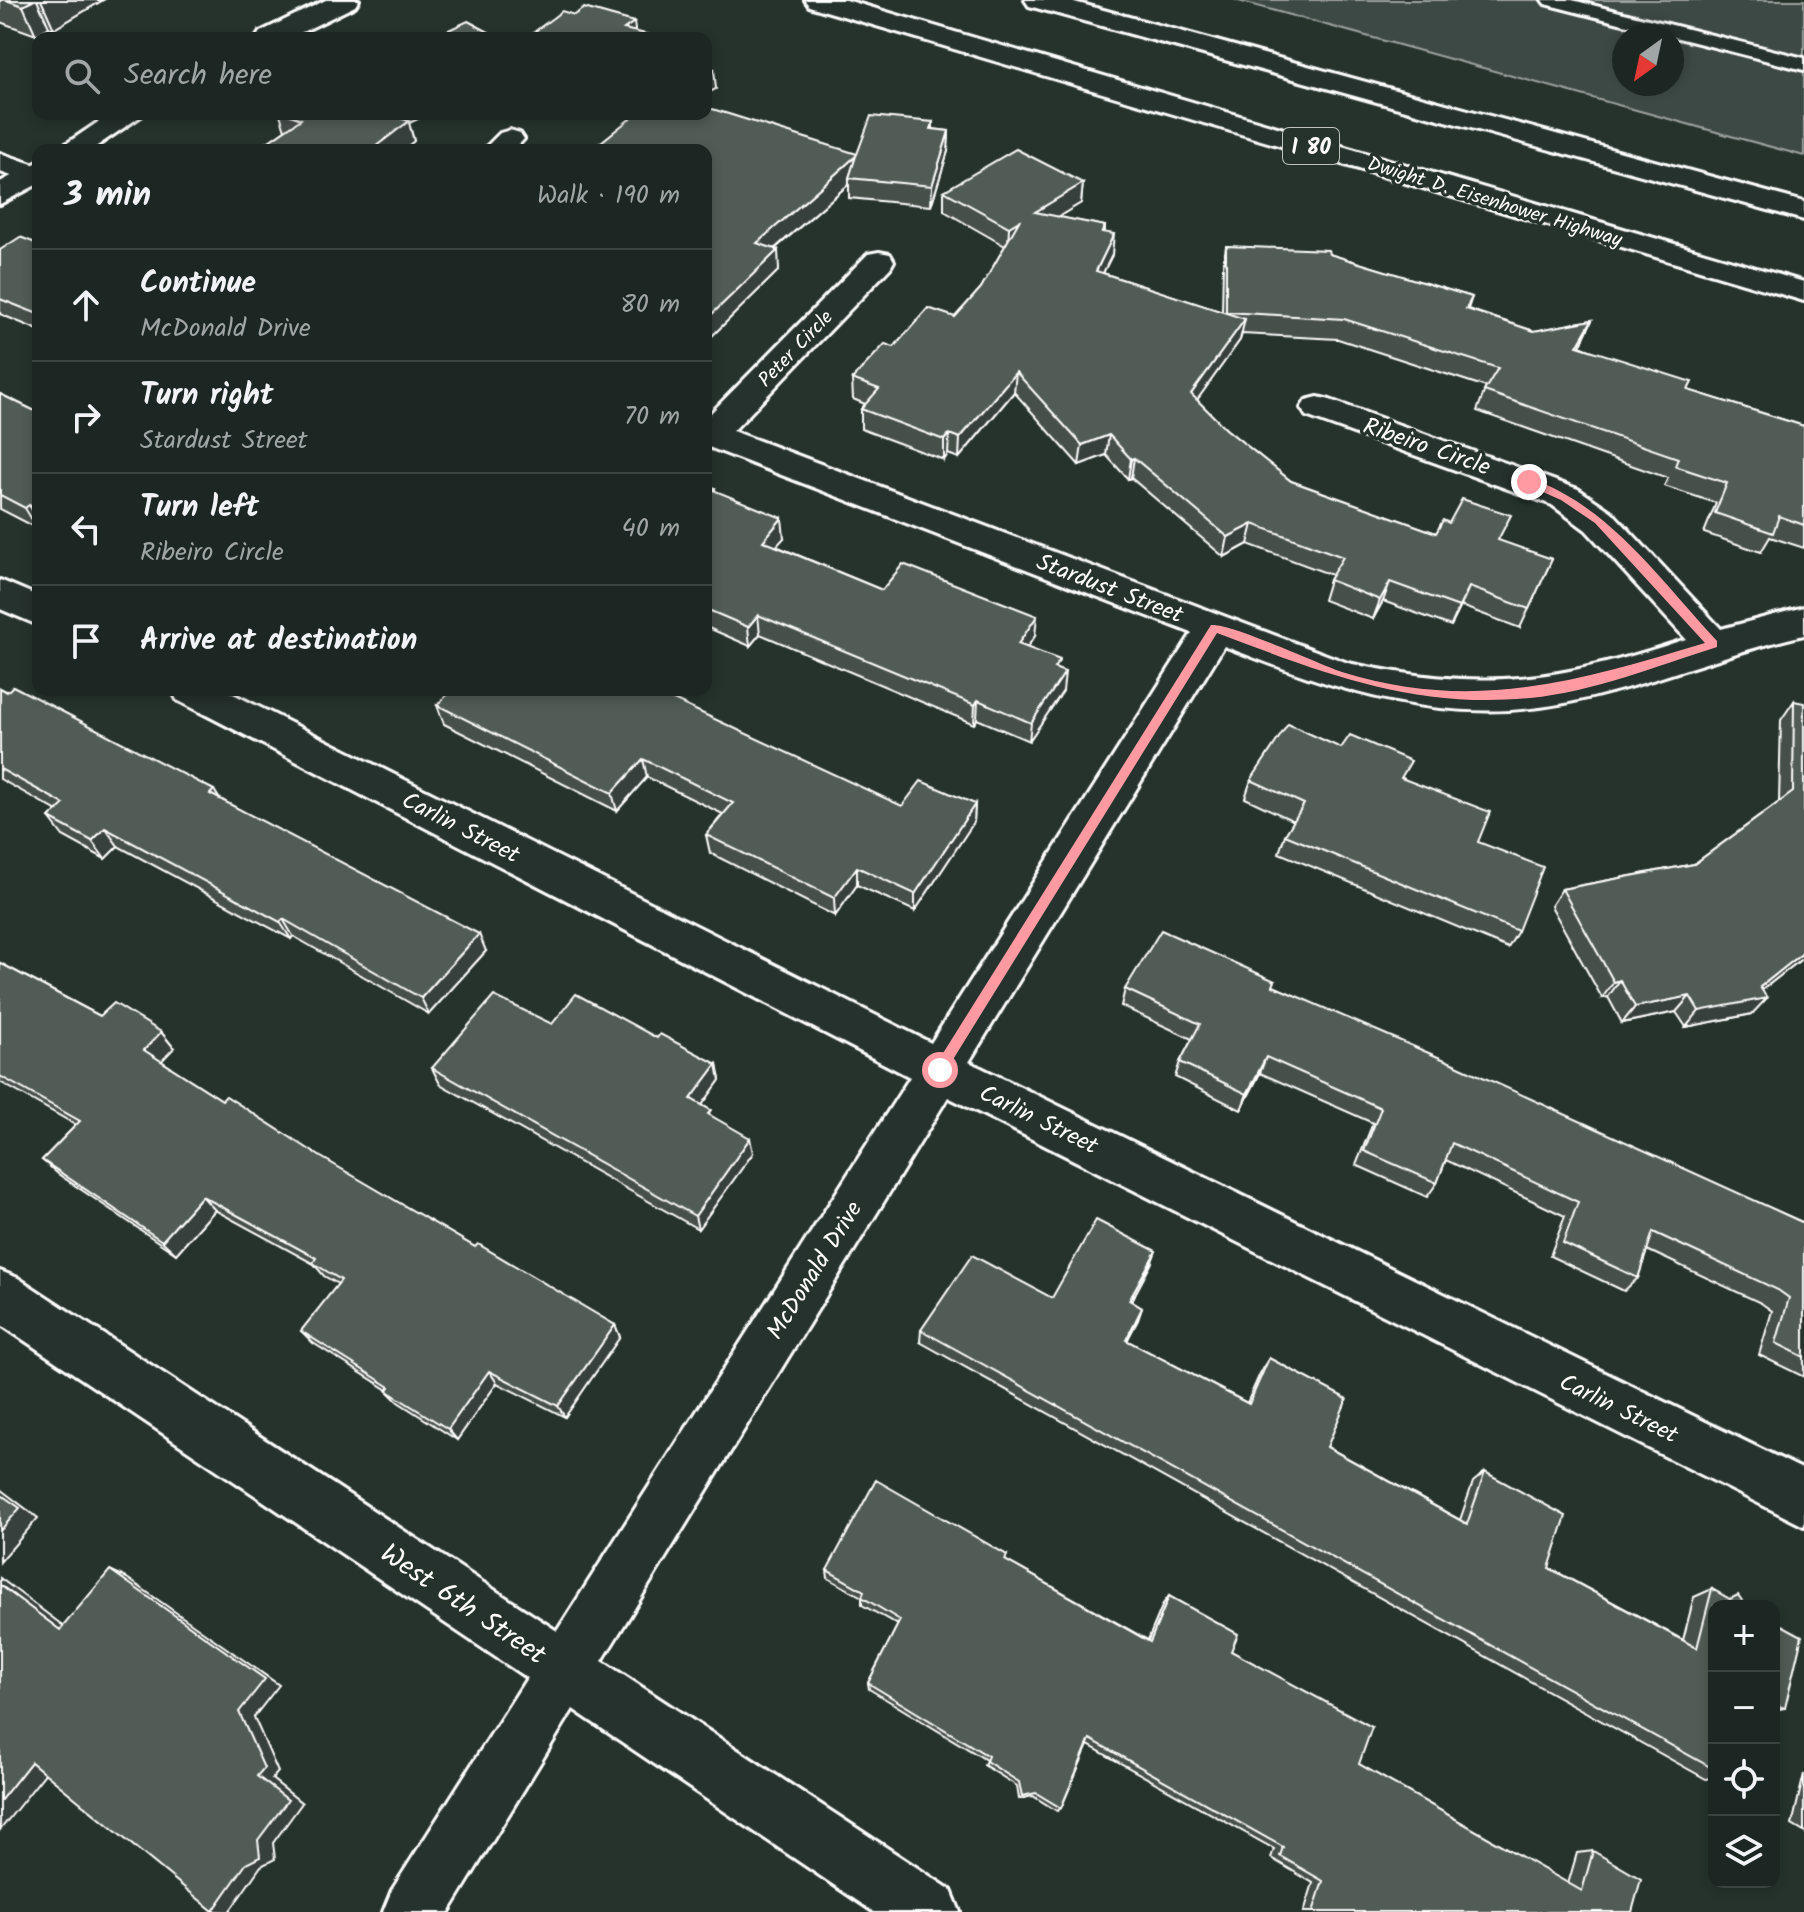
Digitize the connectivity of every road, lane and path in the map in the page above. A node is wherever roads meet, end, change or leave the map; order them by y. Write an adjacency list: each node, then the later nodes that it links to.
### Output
1 (345, 0): 5 (main road)
2 (818, 0): 15 (main road, Dwight D. Eisenhower Highway / I 80)
3 (1038, 0): 13 (main road)
4 (1551, 0): 6 (lane)
5 (281, 32)
6 (1804, 64)
7 (120, 120): 8 (main road)
8 (81, 144)
9 (0, 162): 10 (main road)
10 (32, 173)
11 (32, 176): 12 (main road)
12 (0, 195)
13 (1804, 211)
14 (879, 261): 17 (main road, Peter Circle)
15 (1804, 292)
16 (1318, 408): 23 (main road, Ribeiro Circle)
17 (712, 430)
18 (712, 436): 22 (main road, Stardust Street)
19 (0, 593): 20 (main road)
20 (32, 609)
21 (1804, 621): 23 (main road, Stardust Street)
22 (1215, 628): 23 (main road, Stardust Street); 25 (main road, McDonald Drive)
23 (1713, 644)
24 (203, 696): 25 (main road, Carlin Street)
25 (940, 1070): 27 (main road, Carlin Street); 28 (main road, McDonald Drive)
26 (0, 1295): 28 (main road, West 6th Street)
27 (1804, 1499)
28 (563, 1669): 29 (main road, McDonald Drive); 30 (main road, West 6th Street)
29 (414, 1912)
30 (929, 1912)

